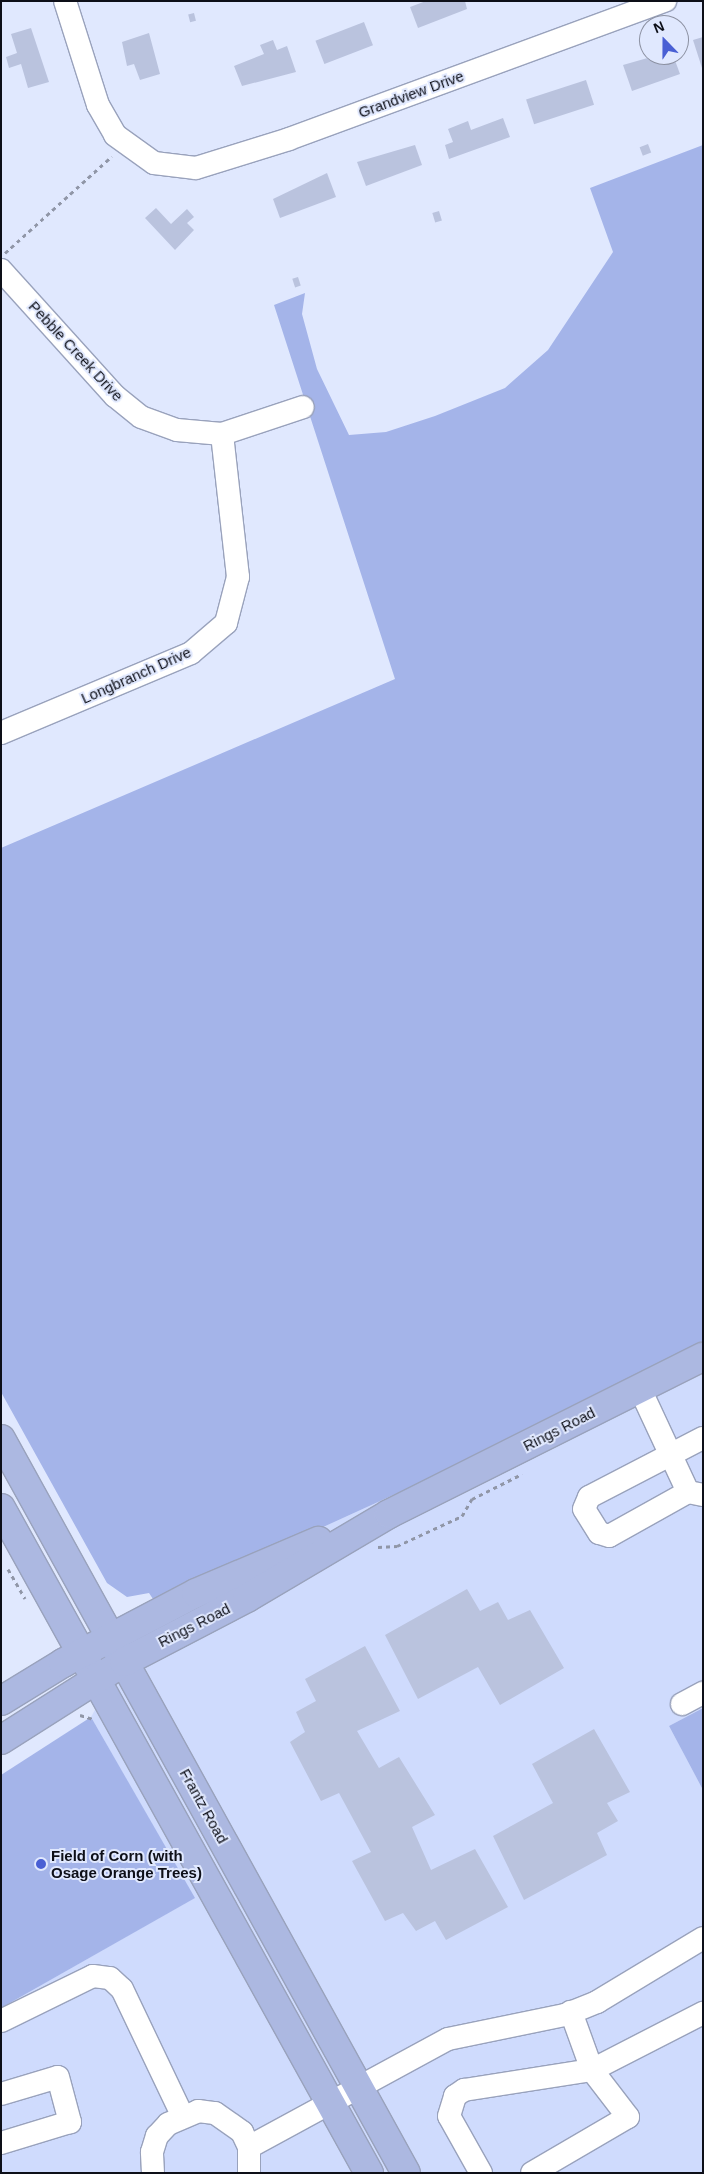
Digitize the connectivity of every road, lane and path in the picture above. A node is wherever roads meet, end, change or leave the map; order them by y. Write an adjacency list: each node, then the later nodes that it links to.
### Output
1 (66, 1): 3 (street)
2 (665, 1): 3 (street, Grandview Drive)
3 (126, 144): 4 (path)
4 (1, 257)
5 (1, 270): 7 (street, Pebble Creek Drive)
6 (303, 407): 7 (street, Pebble Creek Drive)
7 (222, 434): 8 (street, Longbranch Drive)
8 (1, 733)
9 (703, 1357): 10 (main road, Rings Road)
10 (640, 1389): 13 (street); 17 (main road, Rings Road)
11 (703, 1438): 13 (street)
12 (1, 1439): 19 (main road, Frantz Road)
13 (672, 1455): 15 (street); 15 (street)
14 (530, 1470): 18 (path)
15 (698, 1493)
16 (1, 1508): 20 (main road)
17 (389, 1514): 19 (main road, Rings Road); 21 (main road, Rings Road)
18 (372, 1550)
19 (111, 1638): 20 (main road, Rings Road); 21 (main road, Frantz Road)
20 (81, 1653): 22 (main road); 24 (main road, Rings Road)
21 (124, 1662): 22 (main road, Rings Road); 33 (main road, Frantz Road)
22 (101, 1689): 26 (path); 27 (main road, Rings Road); 35 (main road)
23 (703, 1693): 25 (street)
24 (1, 1701)
25 (682, 1704)
26 (84, 1716)
27 (1, 1740)
28 (703, 1938): 29 (street)
29 (571, 2012): 32 (street); 33 (street)
30 (703, 2013): 32 (street)
31 (1, 2021): 36 (street)
32 (592, 2070): 43 (street); 44 (street)
33 (358, 2085): 35 (street); 42 (main road, Frantz Road)
34 (1, 2094): 37 (street)
35 (329, 2102): 38 (street); 41 (main road)
36 (182, 2115): 38 (street); 39 (street)
37 (1, 2143)
38 (249, 2147): 40 (street)
39 (153, 2173)
40 (249, 2173)
41 (369, 2173)
42 (406, 2173)
43 (481, 2173)
44 (532, 2173)

